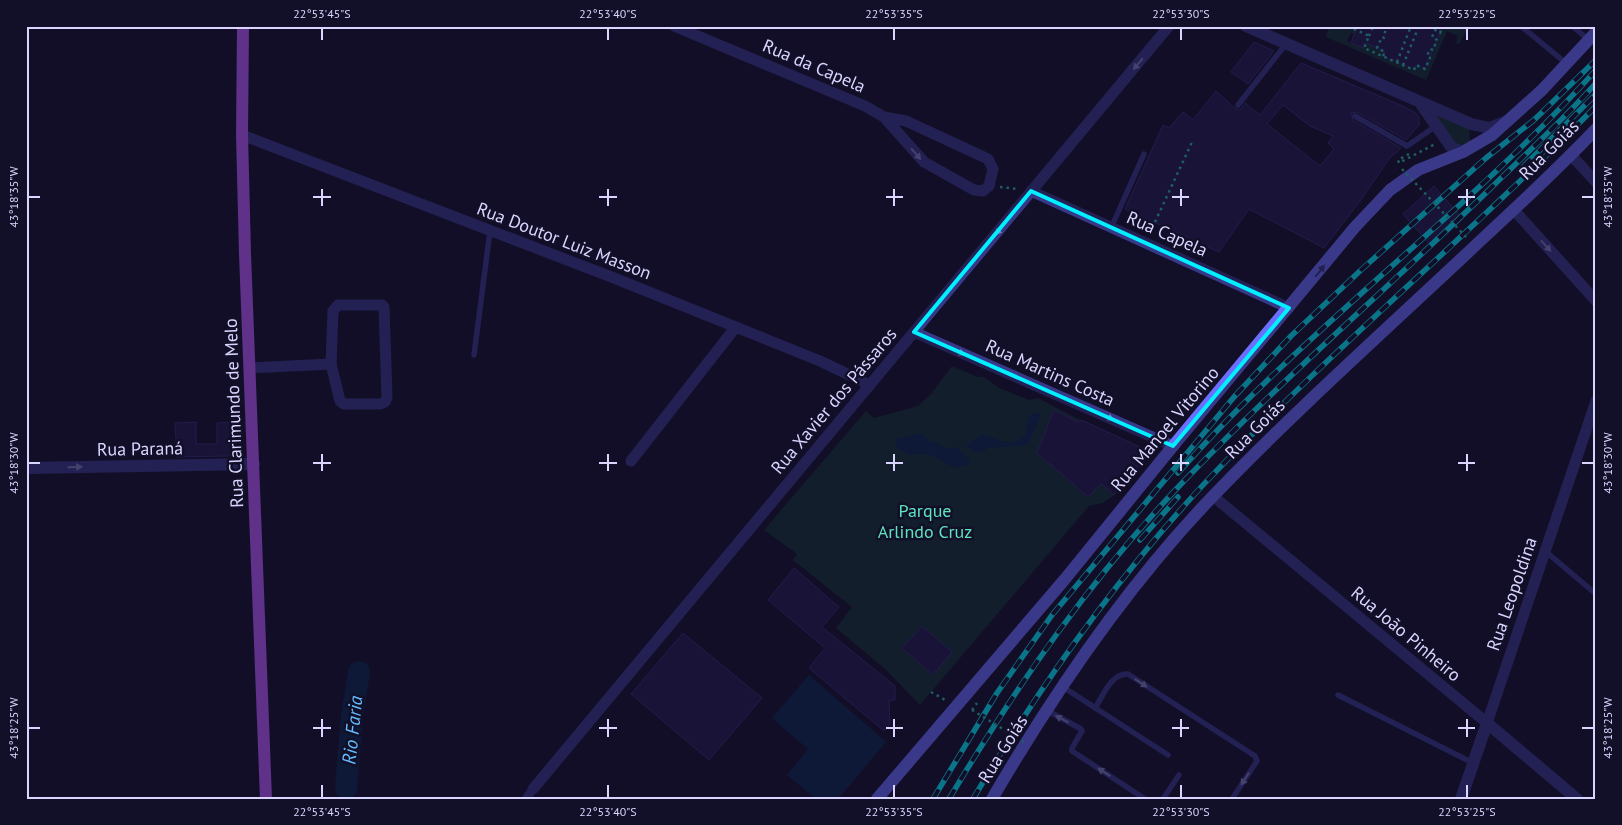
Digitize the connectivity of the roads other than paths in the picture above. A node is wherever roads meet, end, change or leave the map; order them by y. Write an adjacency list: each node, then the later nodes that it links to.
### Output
1 (243, 26): 18 (main road, Rua Clarimundo de Melo)
2 (674, 26): 13 (street, Rua da Capela)
3 (1170, 26): 23 (street, Rua Xavier dos Pássaros, one-way to 23)
4 (1521, 26): 9 (lane)
5 (1572, 26): 7 (lane)
6 (1250, 27): 8 (street)
7 (1592, 36): 9 (main road, Rua Manoel Vitorino)
8 (1287, 43): 10 (street); 11 (lane)
9 (1567, 64): 14 (main road, Rua Manoel Vitorino)
10 (1420, 102): 15 (street); 17 (street)
11 (1238, 105)
12 (1354, 116): 17 (lane)
13 (884, 117): 13 (street, Rua da Capela, one-way to 13)
14 (1510, 120): 15 (street); 19 (main road, Rua Manoel Vitorino)
15 (1471, 124): 19 (street)
16 (1596, 129): 21 (main road, Rua Goiás)
17 (1439, 131): 19 (street)
18 (242, 136): 26 (street, Rua Doutor Luiz Masson); 33 (main road, Rua Clarimundo de Melo)
19 (1467, 150): 28 (main road, Rua Manoel Vitorino, one-way to 19)
20 (1144, 154): 25 (lane)
21 (1571, 155): 22 (street); 24 (main road, Rua Goiás)
22 (1596, 182)
23 (1031, 191): 25 (street, Rua Capela); 30 (street, Rua Xavier dos Pássaros, one-way to 30)
24 (1514, 210): 27 (street, one-way to 27); 40 (main road, Rua Goiás)
25 (1111, 228): 28 (street, Rua Capela)
26 (490, 231): 29 (street, Rua Doutor Luiz Masson); 31 (lane)
27 (1596, 301)
28 (1289, 308): 36 (main road, Rua Manoel Vitorino)
29 (735, 328): 34 (street, Rua Doutor Luiz Masson); 37 (street)
30 (914, 332): 34 (street, Rua Xavier dos Pássaros); 36 (street, Rua Martins Costa, one-way to 36)
31 (474, 355)
32 (331, 364): 32 (street); 33 (street)
33 (250, 368): 38 (main road, Rua Clarimundo de Melo)
34 (870, 385): 51 (street, Rua Xavier dos Pássaros)
35 (1596, 401): 41 (street, Rua Leopoldina)
36 (1173, 446): 53 (main road, Rua Manoel Vitorino)
37 (631, 461)
38 (254, 464): 39 (street, Rua Paraná, one-way to 38); 52 (main road, Rua Clarimundo de Melo)
39 (26, 468)
40 (1213, 496): 43 (main road, Rua Goiás); 47 (street, Rua João Pinheiro)
41 (1545, 550): 42 (lane); 47 (street, Rua Leopoldina)
42 (1596, 594)
43 (1063, 687): 45 (lane); 46 (main road, Rua Goiás)
44 (1338, 695): 49 (lane)
45 (1095, 708): 48 (lane); 57 (lane, one-way to 57)
46 (1048, 711): 54 (main road, Rua Goiás); 55 (lane, one-way to 46)
47 (1487, 723): 49 (street, Rua Leopoldina); 59 (street, Rua João Pinheiro)
48 (1168, 755)
49 (1473, 763): 58 (street, Rua Leopoldina)
50 (1179, 775): 56 (lane)
51 (529, 794)
52 (266, 799)
53 (877, 799)
54 (992, 799)
55 (1145, 799)
56 (1163, 799)
57 (1232, 799)
58 (1462, 799)
59 (1577, 799)

